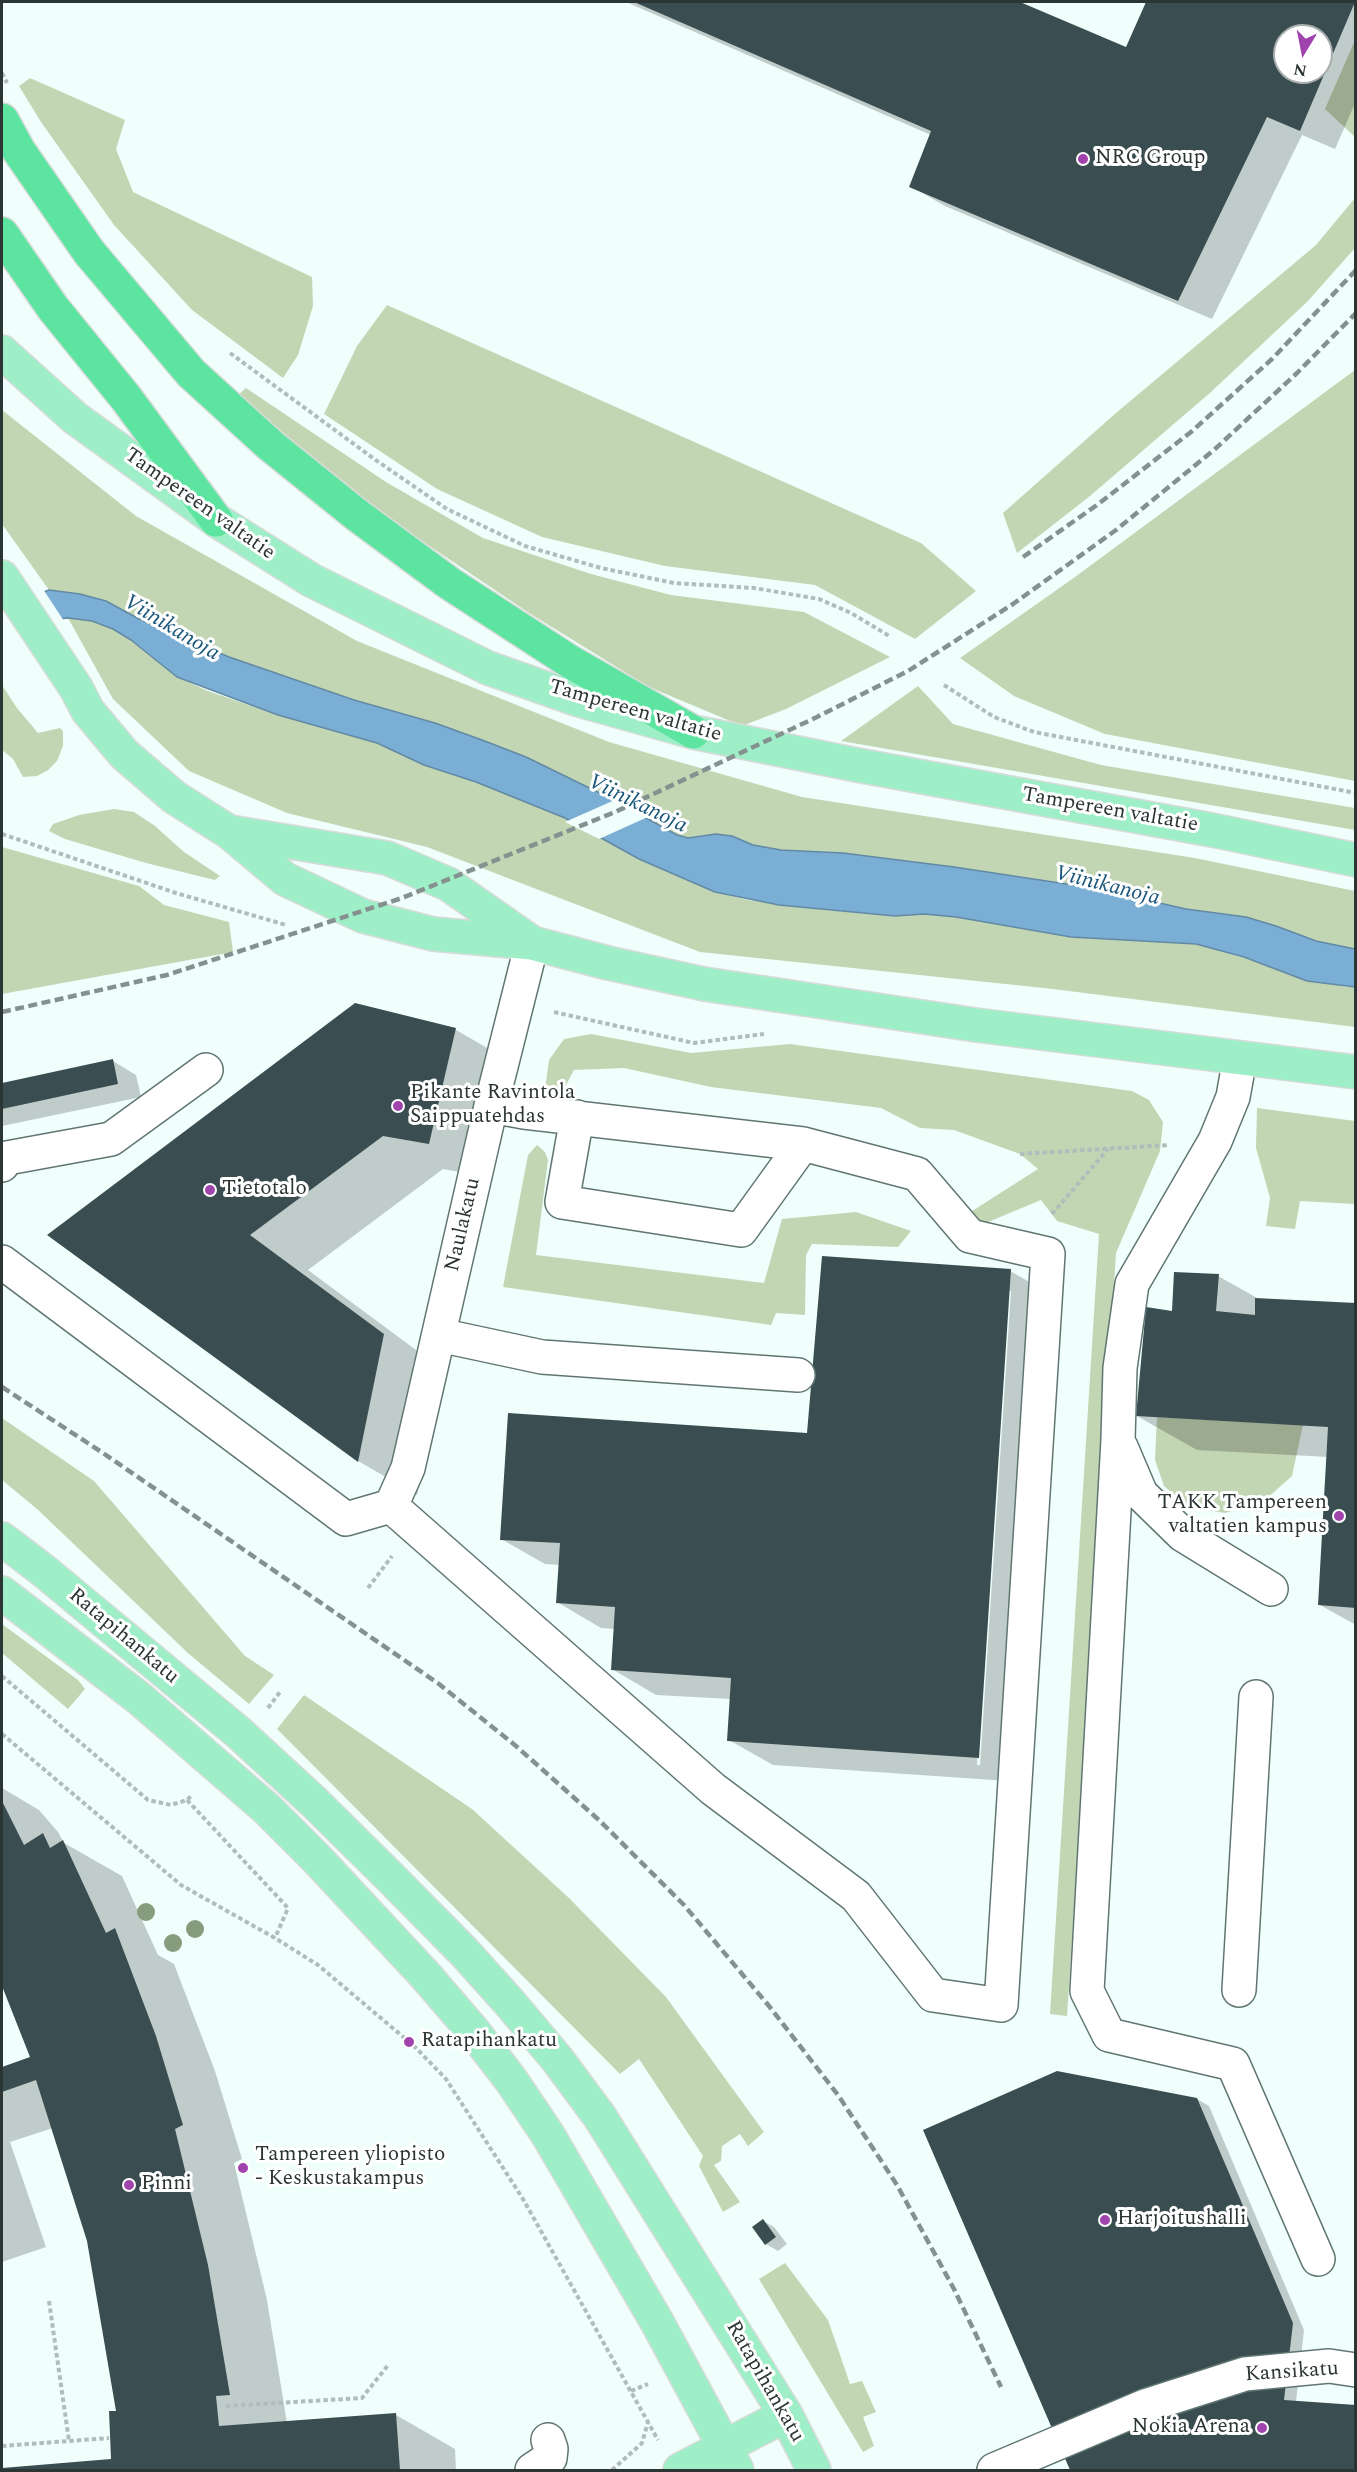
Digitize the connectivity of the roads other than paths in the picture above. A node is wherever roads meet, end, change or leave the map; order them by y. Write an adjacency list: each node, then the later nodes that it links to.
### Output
1 (2, 120): 6 (highway)
2 (2, 234): 4 (highway)
3 (2, 352): 4 (main road, Tampereen valtatie)
4 (216, 520): 6 (main road, Tampereen valtatie)
5 (2, 577): 7 (main road)
6 (693, 732): 8 (main road, Tampereen valtatie)
7 (229, 832): 9 (main road); 9 (main road)
8 (1356, 860)
9 (531, 943): 10 (main road); 13 (street, Naulakatu)
10 (1240, 1058): 12 (main road); 20 (street)
11 (206, 1070): 16 (street)
12 (1356, 1072)
13 (491, 1106): 14 (street); 18 (street, Naulakatu)
14 (577, 1117): 15 (street); 15 (street)
15 (803, 1144): 21 (street)
16 (2, 1165)
17 (2, 1262): 21 (street)
18 (439, 1335): 19 (street); 21 (street, Naulakatu)
19 (798, 1375)
20 (1118, 1440): 23 (street); 27 (street)
21 (391, 1506)
22 (2, 1539): 29 (main road, Ratapihankatu)
23 (1271, 1589)
24 (2, 1593): 31 (main road, Ratapihankatu)
25 (1257, 1697): 26 (street)
26 (1239, 1990)
27 (1318, 2259)
28 (1356, 2370): 35 (street, Kansikatu)
29 (786, 2415): 31 (main road); 34 (main road, Ratapihankatu)
30 (548, 2440): 32 (street)
31 (731, 2459): 33 (main road)
32 (532, 2470)
33 (680, 2470)
34 (814, 2470)
35 (994, 2470)

